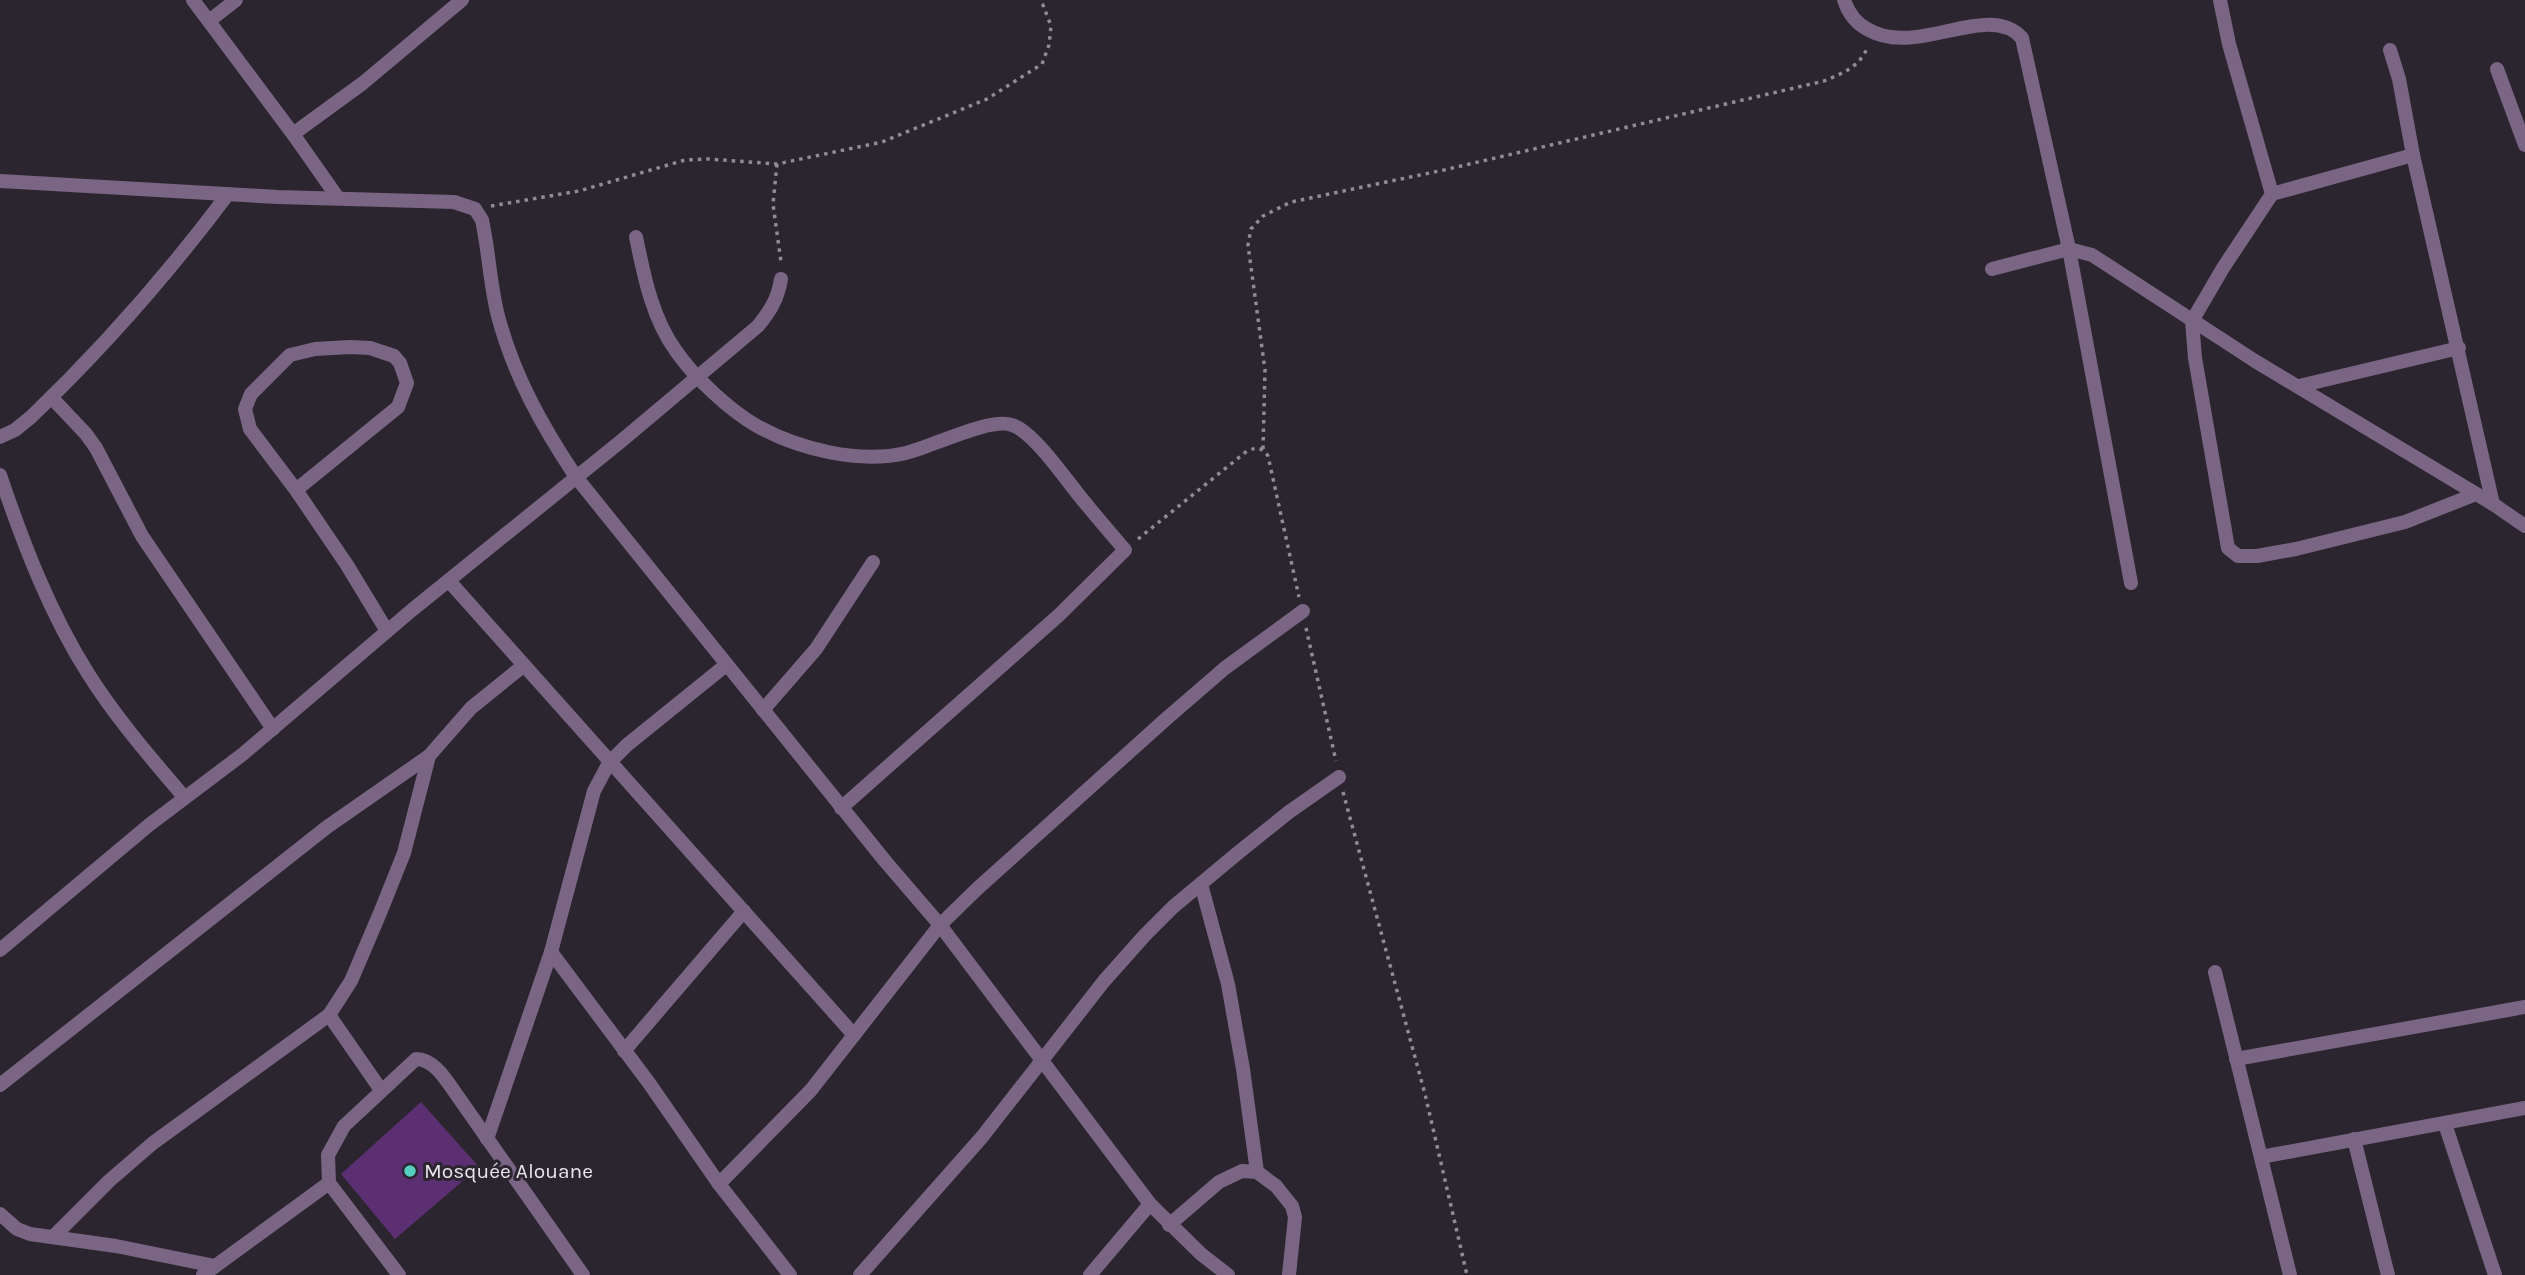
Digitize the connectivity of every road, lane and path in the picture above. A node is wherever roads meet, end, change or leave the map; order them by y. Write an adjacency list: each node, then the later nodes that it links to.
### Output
1 (193, 0): 7 (street)
2 (236, 0): 7 (street)
3 (462, 0): 11 (street)
4 (1039, 0): 14 (path)
5 (1844, 0): 8 (street)
6 (2220, 0): 17 (street)
7 (209, 21): 11 (street)
8 (1873, 33): 21 (street); 30 (path)
9 (2390, 50): 13 (street)
10 (2497, 69): 12 (street)
11 (293, 134): 18 (street)
12 (2525, 145)
13 (2413, 155): 17 (street); 25 (street)
14 (777, 164): 19 (path); 23 (path)
15 (0, 181): 16 (street)
16 (228, 194): 18 (street); 28 (street)
17 (2272, 194): 24 (street)
18 (338, 198): 19 (street)
19 (475, 209): 32 (street)
20 (635, 237): 26 (street)
21 (2069, 249): 22 (street); 24 (street); 39 (street)
22 (1992, 269)
23 (781, 279): 26 (street)
24 (2192, 321): 27 (street); 34 (street)
25 (2459, 348): 27 (street); 35 (street)
26 (697, 377): 32 (street); 50 (street)
27 (2299, 386): 34 (street)
28 (52, 398): 29 (street); 45 (street)
29 (0, 437)
30 (1264, 449)
31 (0, 476): 49 (street)
32 (576, 477): 38 (street); 42 (street)
33 (296, 490): 33 (street); 41 (street)
34 (2476, 494): 35 (street)
35 (2493, 504): 36 (street)
36 (2525, 526)
37 (873, 562): 44 (street)
38 (449, 581): 41 (street); 43 (street)
39 (2131, 583)
40 (1303, 611): 53 (street)
41 (387, 631): 45 (street)
42 (726, 665): 44 (street); 47 (street)
43 (523, 666): 46 (street); 47 (street)
44 (764, 710): 50 (street)
45 (273, 729): 49 (street)
46 (429, 756): 58 (street); 63 (street)
47 (609, 763): 52 (street); 55 (street)
48 (1339, 777): 51 (street)
49 (184, 797): 54 (street)
50 (841, 807): 53 (street)
51 (1201, 884): 62 (street); 70 (street)
52 (744, 911): 59 (street); 60 (street)
53 (940, 925): 59 (street); 62 (street)
54 (0, 950)
55 (551, 952): 60 (street); 67 (street)
56 (2215, 972): 61 (street)
57 (2525, 1007): 61 (street)
58 (329, 1014): 64 (street); 76 (street)
59 (854, 1035): 72 (street)
60 (624, 1051): 72 (street)
61 (2236, 1059): 69 (street)
62 (1043, 1061): 73 (street); 82 (street)
63 (0, 1084)
64 (381, 1090): 67 (street); 71 (street)
65 (2525, 1108): 66 (street)
66 (2445, 1124): 68 (street); 88 (street)
67 (487, 1139): 80 (street)
68 (2354, 1139): 69 (street); 87 (street)
69 (2260, 1157): 86 (street)
70 (1257, 1172): 75 (street); 85 (street)
71 (329, 1184): 77 (street); 79 (street)
72 (719, 1184): 81 (street)
73 (1150, 1204): 75 (street); 83 (street)
74 (0, 1214): 76 (street)
75 (1169, 1225): 84 (street)
76 (53, 1237): 77 (street)
77 (215, 1266): 78 (street)
78 (203, 1275)
79 (399, 1275)
80 (583, 1275)
81 (790, 1275)
82 (860, 1275)
83 (1090, 1275)
84 (1228, 1275)
85 (1289, 1275)
86 (2290, 1275)
87 (2388, 1275)
88 (2495, 1275)

